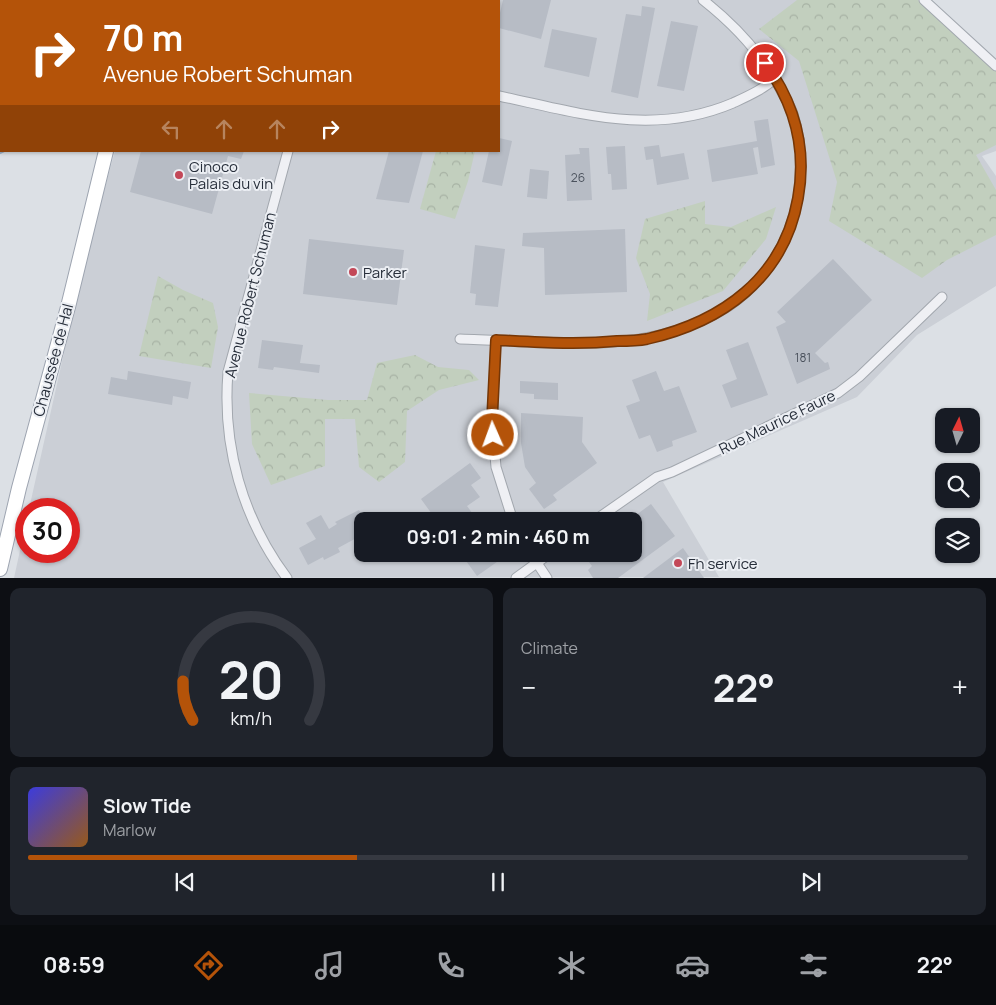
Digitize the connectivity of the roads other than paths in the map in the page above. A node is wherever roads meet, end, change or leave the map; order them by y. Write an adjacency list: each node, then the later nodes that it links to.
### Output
1 (703, 0): 4 (street)
2 (924, 0): 3 (street)
3 (996, 66)
4 (775, 78): 5 (street); 10 (street)
5 (500, 96)
6 (106, 152): 14 (main road, Chaussée de Hal)
7 (288, 152): 15 (street, Avenue Robert Schuman)
8 (942, 297): 12 (street, Rue Maurice Faure)
9 (460, 339): 10 (street)
10 (496, 340): 11 (street)
11 (510, 512)
12 (607, 512)
13 (536, 562): 16 (street); 17 (street)
14 (0, 569)
15 (286, 578)
16 (516, 578)
17 (547, 578)

